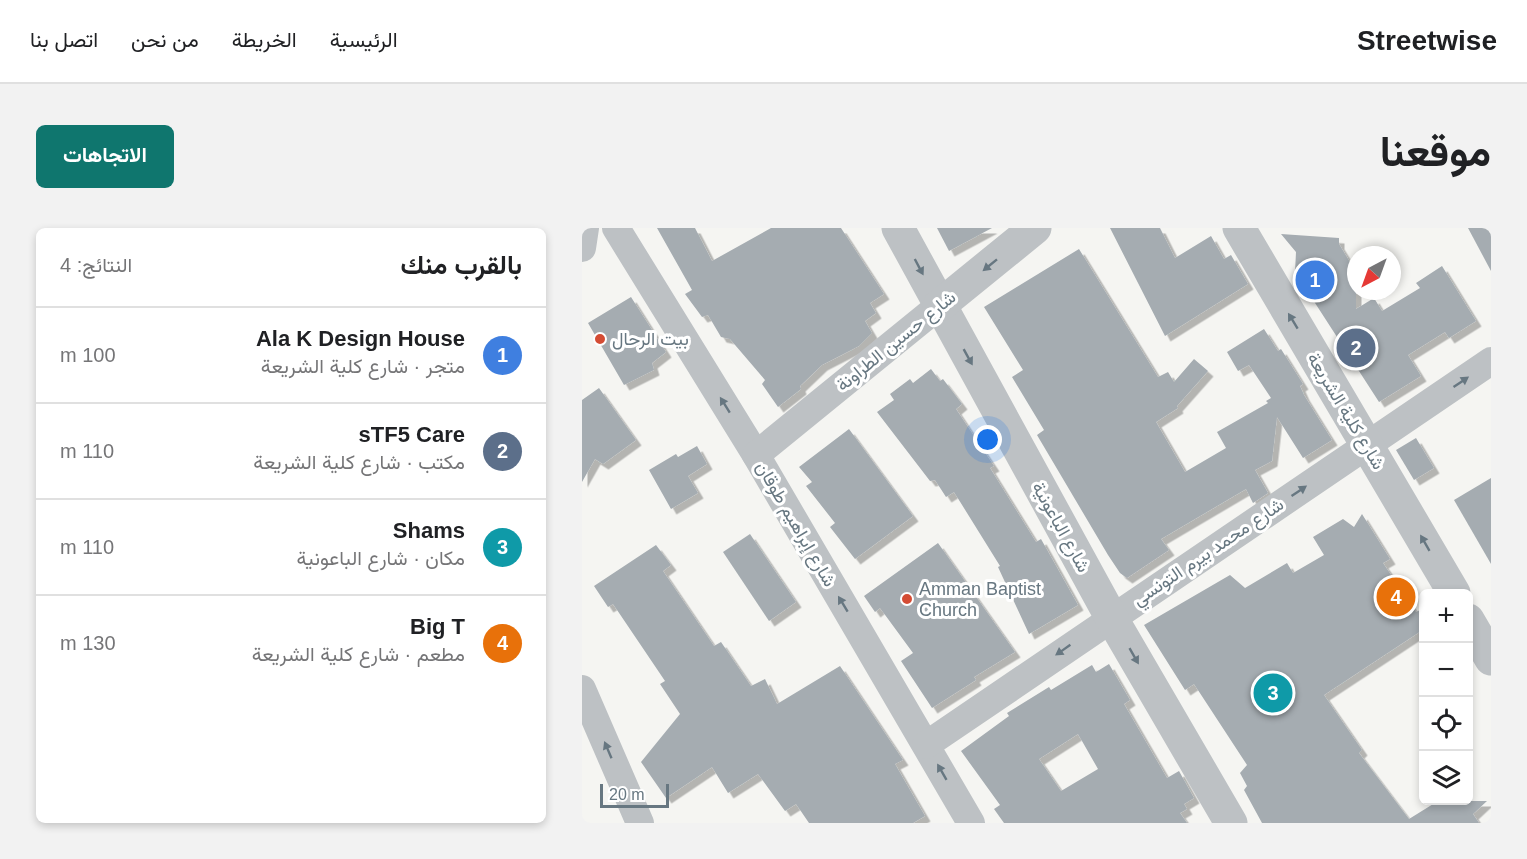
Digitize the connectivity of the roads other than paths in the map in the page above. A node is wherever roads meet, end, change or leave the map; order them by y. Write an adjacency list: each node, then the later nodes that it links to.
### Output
1 (585, 228): 6 (street)
2 (616, 228): 10 (street, شارع إبراهيم طوقان, one-way to 2)
3 (898, 228): 7 (street, شارع الباعونية, one-way to 7)
4 (1035, 228): 7 (street, شارع حسين الطراونة, one-way to 7)
5 (1239, 228): 9 (street, شارع كلية الشريعة, one-way to 5)
6 (582, 248)
7 (939, 306): 10 (street, شارع حسين الطراونة); 12 (street, شارع الباعونية, one-way to 12)
8 (1491, 361): 9 (street, شارع محمد بيرم التونسي, one-way to 8)
9 (1367, 446): 11 (street, شارع كلية الشريعة, one-way to 9); 12 (street, شارع محمد بيرم التونسي, one-way to 9)
10 (756, 455): 16 (street, شارع إبراهيم طوقان, one-way to 10)
11 (1451, 589)
12 (1111, 617): 16 (street, شارع محمد بيرم التونسي, one-way to 16); 19 (street, شارع الباعونية, one-way to 19)
13 (1473, 628): 14 (street)
14 (1491, 659)
15 (582, 689): 17 (street, one-way to 15)
16 (926, 745): 18 (street, شارع إبراهيم طوقان, one-way to 16)
17 (640, 823)
18 (971, 823)
19 (1231, 823)

